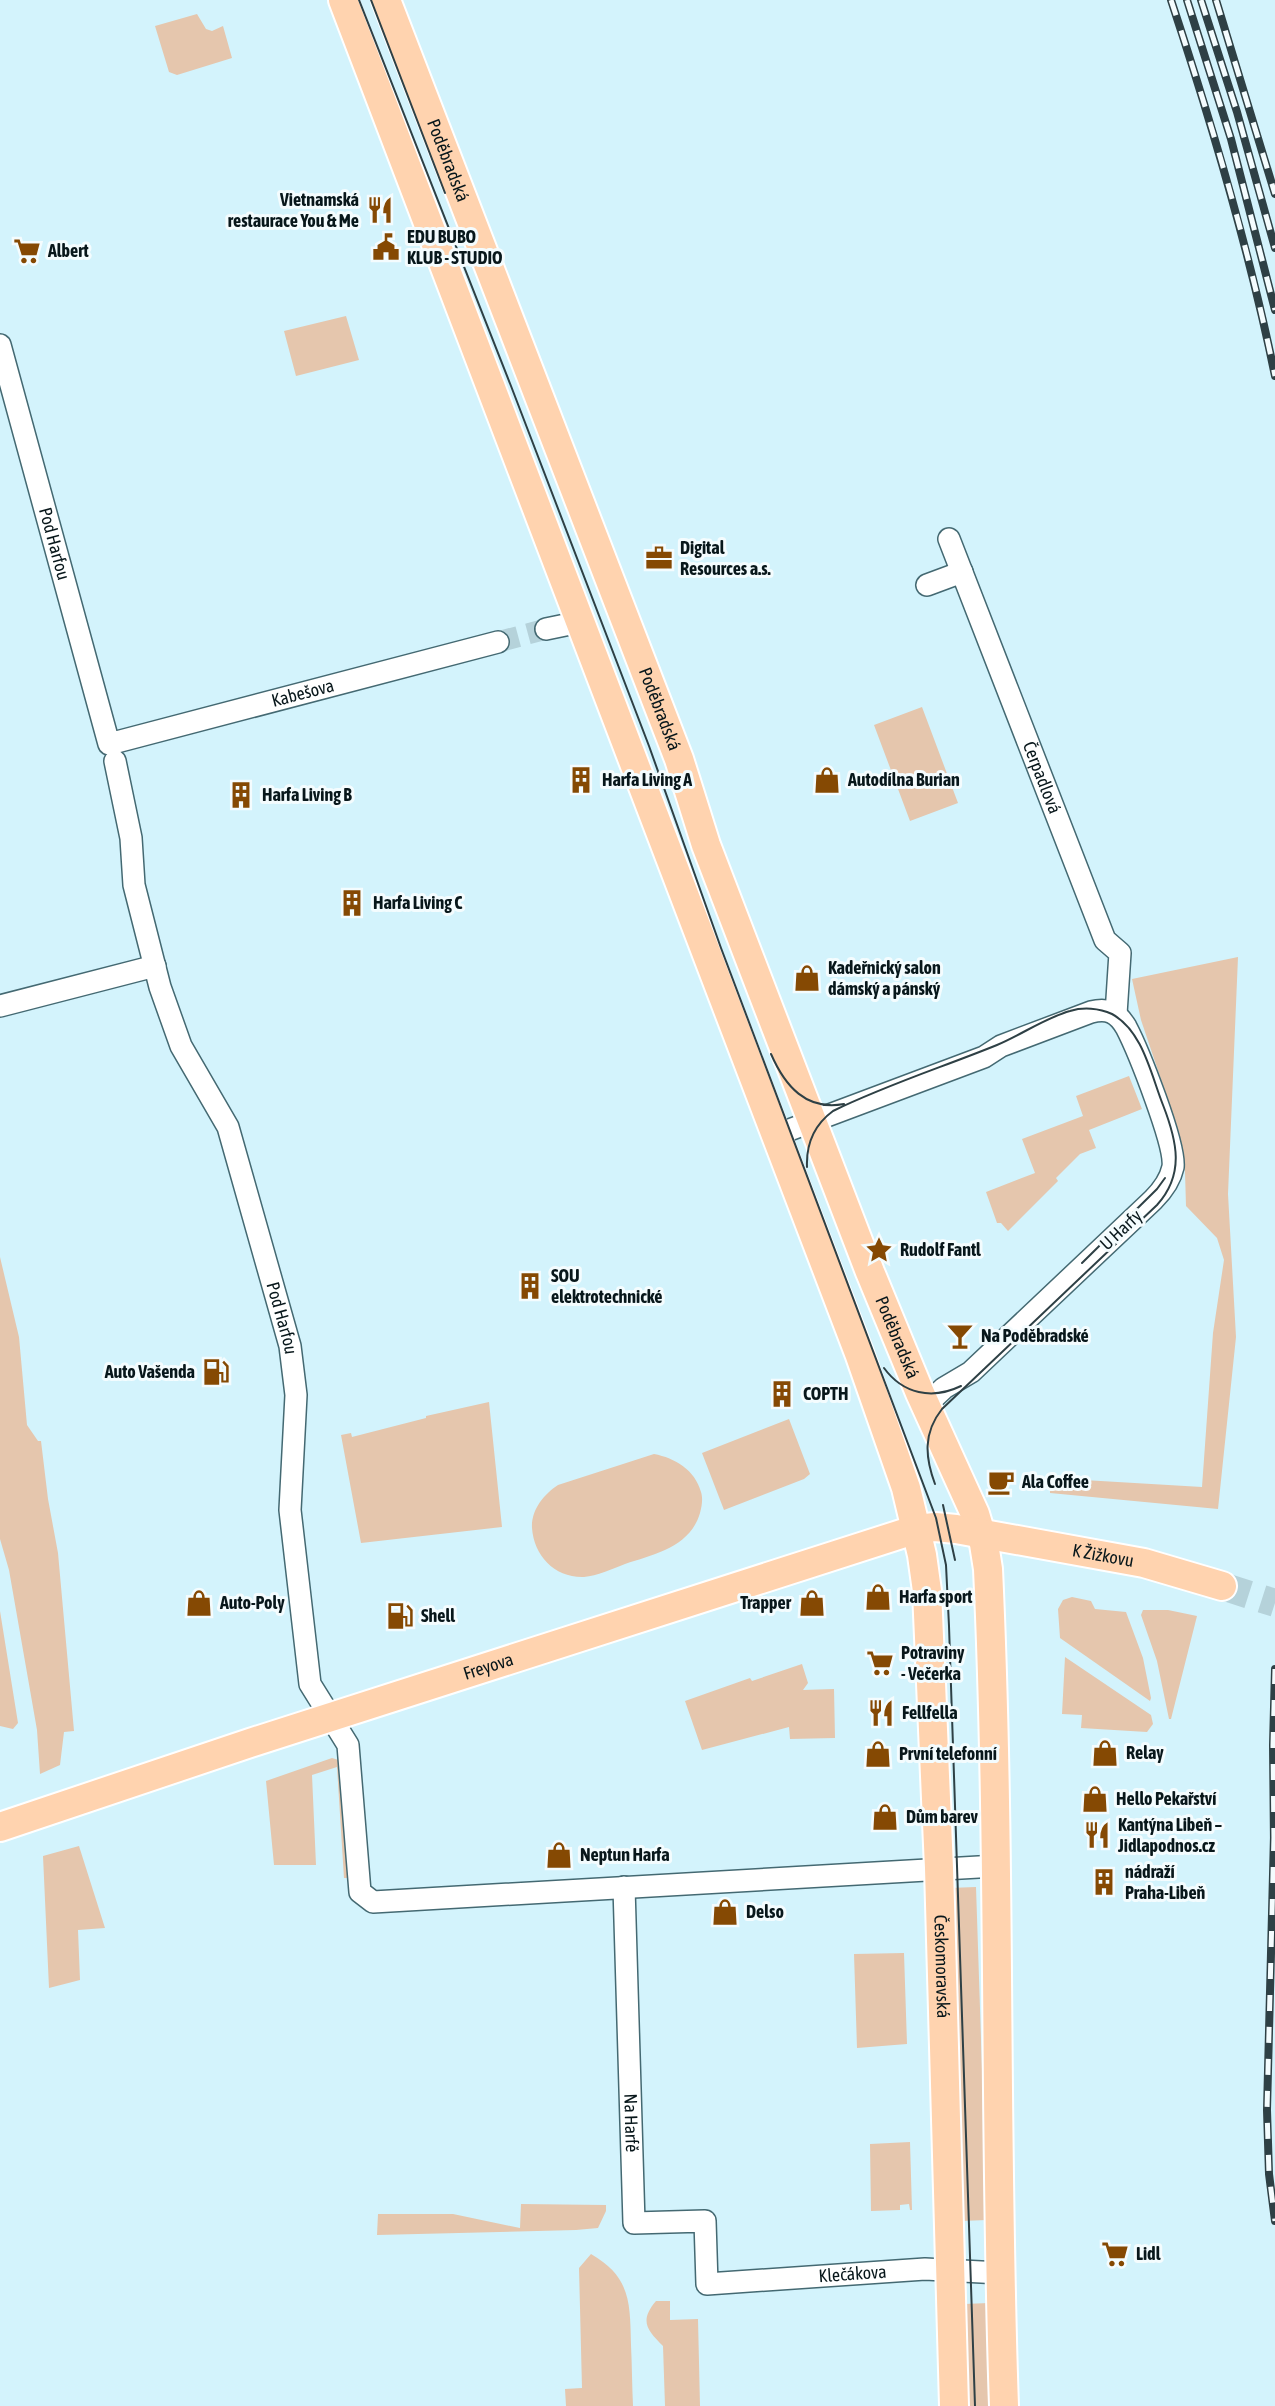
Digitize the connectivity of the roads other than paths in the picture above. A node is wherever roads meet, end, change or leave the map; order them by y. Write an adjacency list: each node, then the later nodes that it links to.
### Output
1 (342, 0): 7 (main road)
2 (386, 0): 14 (main road, Poděbradská)
3 (0, 345): 10 (street, Pod Harfou)
4 (949, 539): 5 (street, Čerpadlová)
5 (962, 572): 6 (street); 13 (street, Čerpadlová)
6 (927, 585)
7 (580, 622): 8 (street); 15 (main road)
8 (546, 629)
9 (498, 642): 10 (street, Kabešova)
10 (112, 752): 11 (street, Pod Harfou)
11 (155, 966): 12 (street); 20 (street, Pod Harfou)
12 (0, 1006)
13 (1109, 1012): 14 (street); 16 (street, U Harfy)
14 (812, 1122): 15 (street); 16 (main road, Poděbradská)
15 (776, 1135): 17 (main road)
16 (926, 1405): 18 (main road, Poděbradská)
17 (916, 1529): 18 (main road, Freyova); 20 (main road, Freyova); 23 (main road, Českomoravská)
18 (981, 1534): 19 (main road, K Žižkovu); 22 (main road)
19 (1222, 1586)
20 (330, 1717): 21 (main road, Freyova); 24 (street, Pod Harfou)
21 (0, 1827)
22 (996, 1866): 23 (street); 26 (main road)
23 (939, 1868): 24 (street); 25 (main road, Českomoravská)
24 (624, 1887): 27 (street, Na Harfě)
25 (949, 2270): 26 (street, Klečákova); 27 (street, Klečákova); 28 (main road, Českomoravská)
26 (1000, 2273): 29 (main road)
27 (707, 2284)
28 (954, 2406)
29 (1004, 2406)

